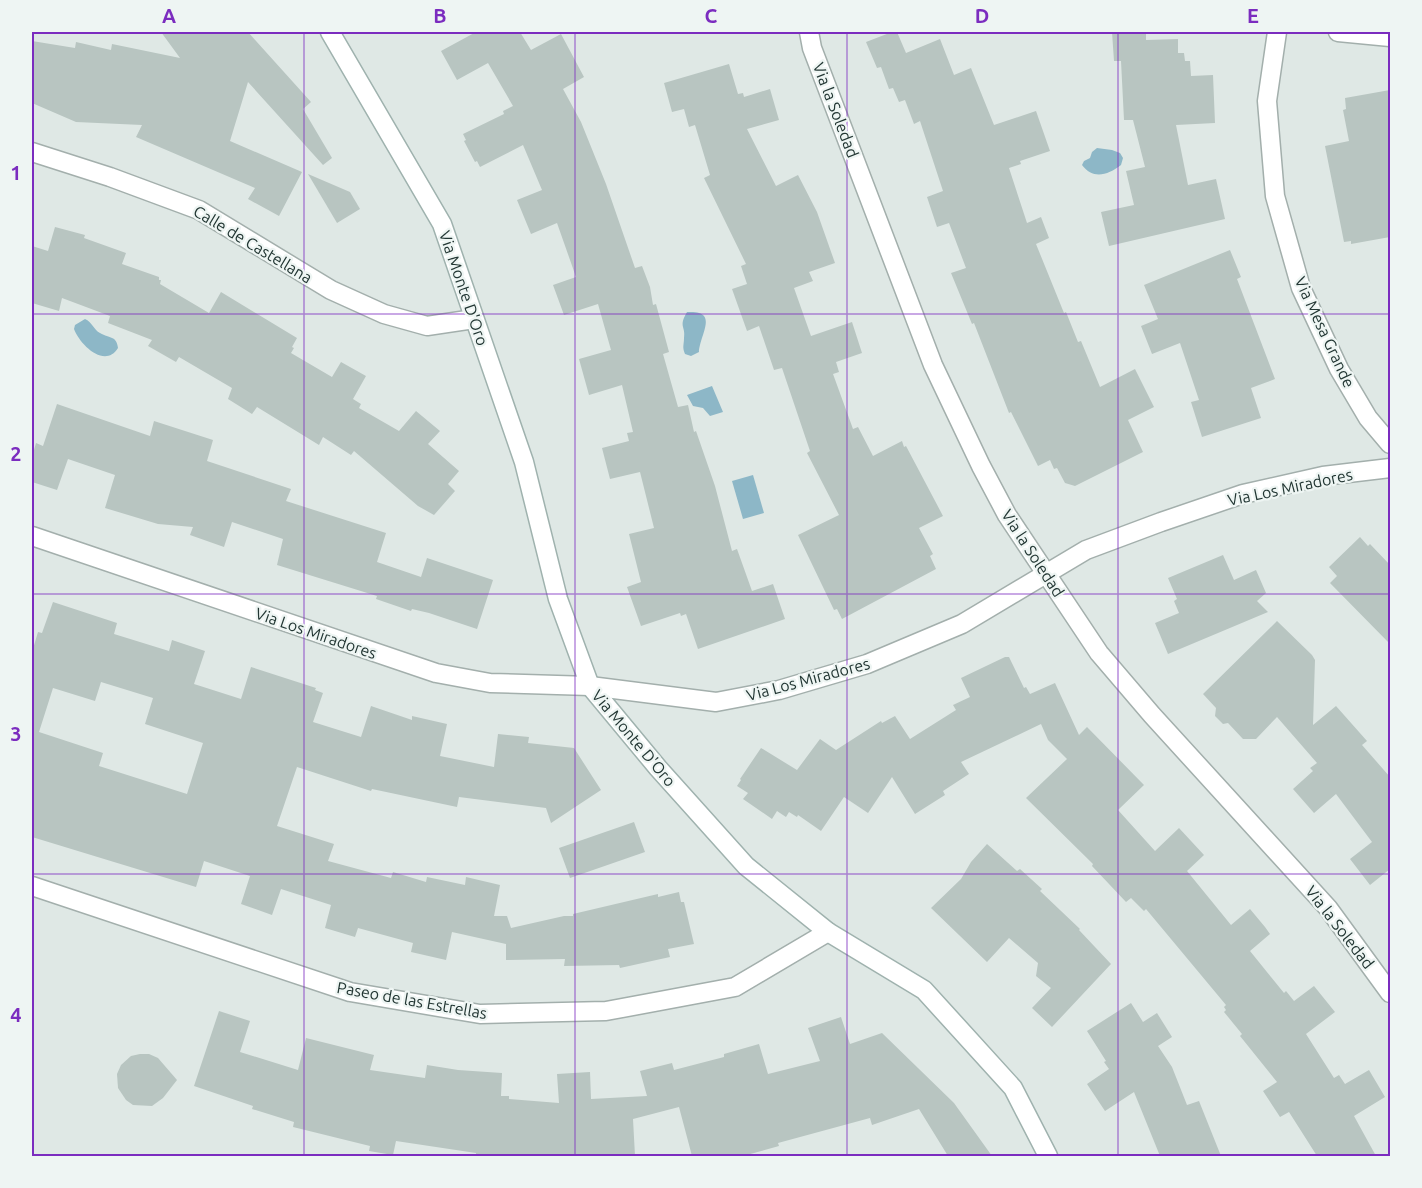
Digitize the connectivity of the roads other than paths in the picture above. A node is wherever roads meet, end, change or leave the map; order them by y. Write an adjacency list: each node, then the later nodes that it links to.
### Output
1 (330, 32): 7 (street, Via Monte D'Oro)
2 (809, 32): 11 (street, Via la Soledad)
3 (1277, 32): 8 (street, Via Mesa Grande)
4 (1338, 32): 5 (street)
5 (1390, 37)
6 (32, 152): 7 (street, Calle de Castellana)
7 (474, 319): 12 (street, Via Monte D'Oro)
8 (1390, 444)
9 (1390, 468): 11 (street, Via Los Miradores)
10 (32, 536): 12 (street, Via Los Miradores)
11 (1046, 573): 12 (street, Via Los Miradores); 15 (street, Via la Soledad)
12 (590, 686): 14 (street, Via Monte D'Oro)
13 (32, 886): 14 (street, Paseo de las Estrellas)
14 (828, 932): 16 (street, Via Monte D'Oro)
15 (1390, 993)
16 (1048, 1156)

